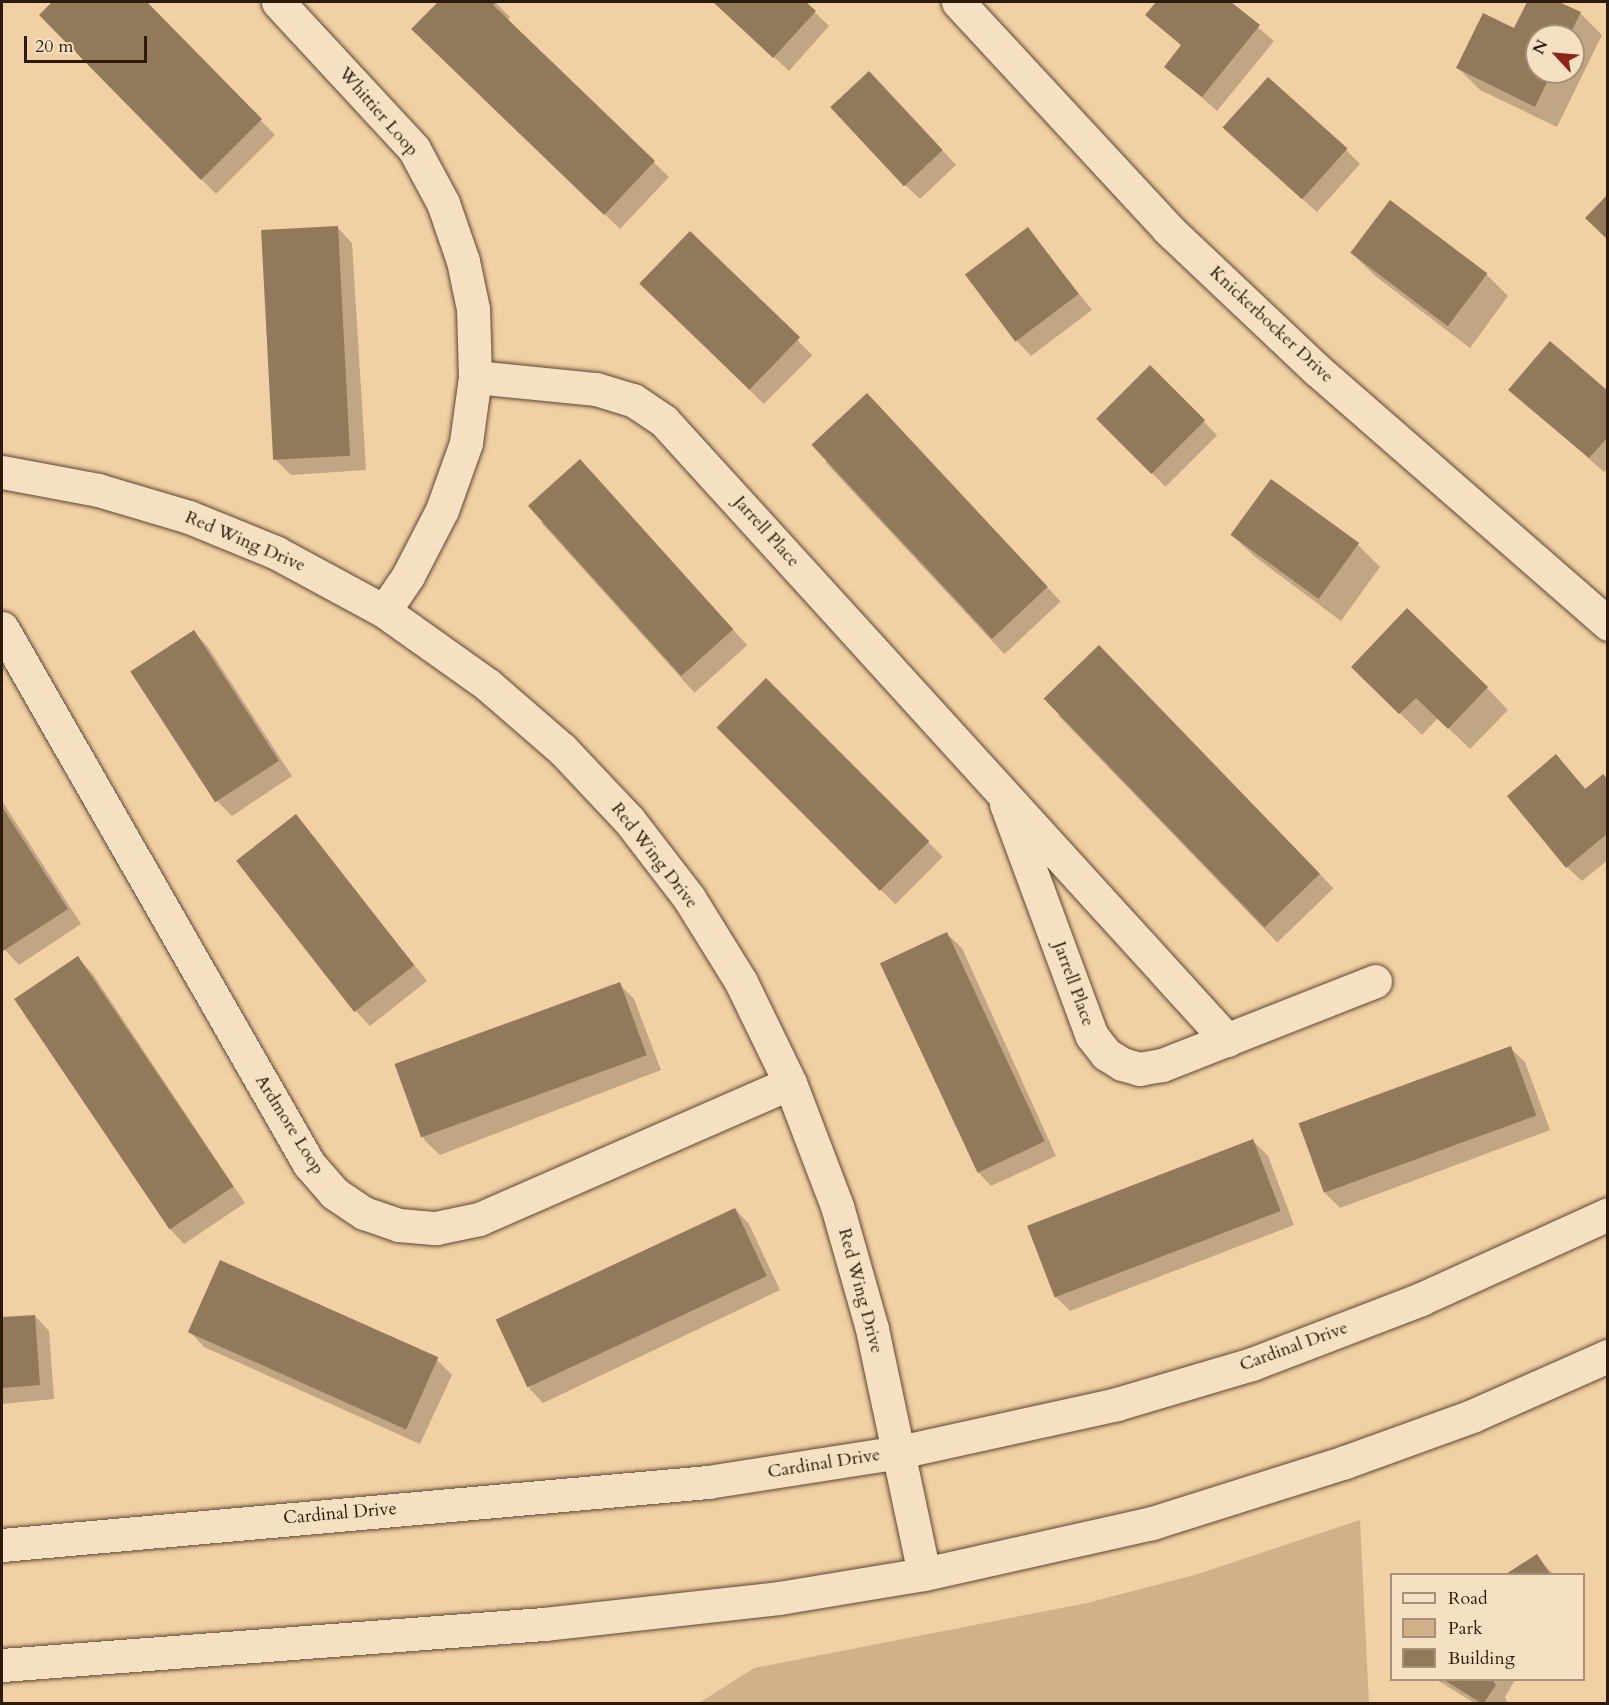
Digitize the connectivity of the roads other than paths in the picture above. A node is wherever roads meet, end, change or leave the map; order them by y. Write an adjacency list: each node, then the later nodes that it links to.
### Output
1 (278, 2): 3 (street, Whittier Loop)
2 (958, 2): 6 (street, Knickerbocker Drive)
3 (475, 377): 5 (street, Whittier Loop); 8 (street, Jarrell Place)
4 (2, 472): 5 (street, Red Wing Drive)
5 (384, 611): 11 (street, Red Wing Drive)
6 (1608, 624)
7 (2, 628): 11 (street, Ardmore Loop)
8 (1000, 788): 10 (street, Jarrell Place); 10 (street, Jarrell Place)
9 (1375, 981): 10 (street, Jarrell Place)
10 (1227, 1040)
11 (790, 1083): 14 (street, Red Wing Drive)
12 (1608, 1214): 14 (street, Cardinal Drive)
13 (1608, 1356): 16 (street)
14 (899, 1452): 15 (street, Cardinal Drive); 16 (street, Red Wing Drive)
15 (2, 1545)
16 (924, 1574): 17 (street)
17 (2, 1665)

